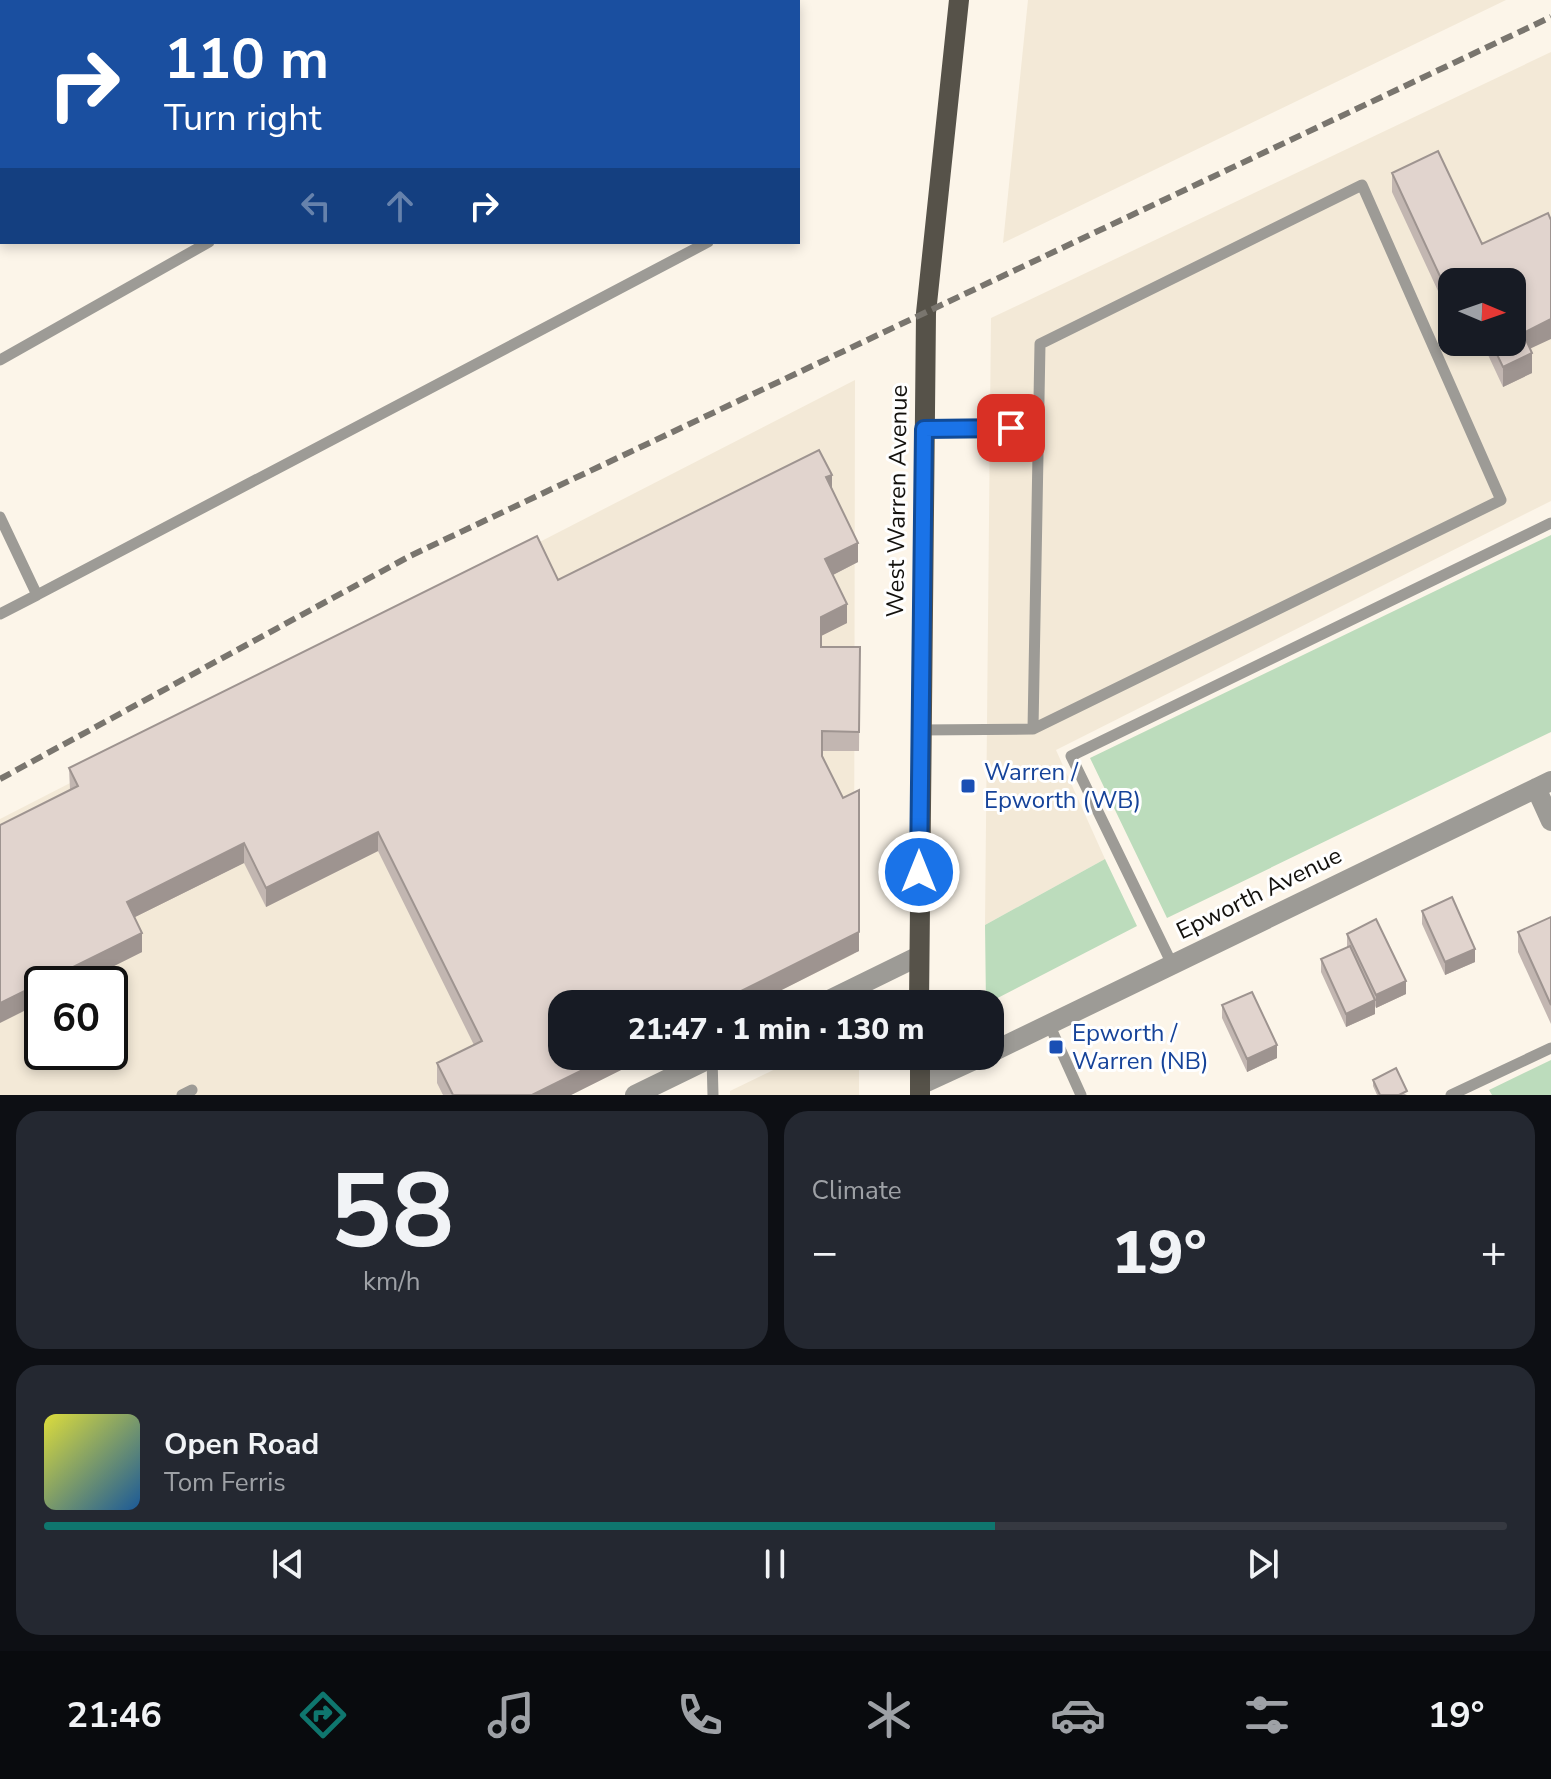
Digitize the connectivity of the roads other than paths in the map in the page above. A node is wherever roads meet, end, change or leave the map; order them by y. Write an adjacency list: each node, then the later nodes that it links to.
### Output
1 (959, 0): 6 (main road, West Warren Avenue)
2 (205, 244): 4 (lane)
3 (704, 244): 9 (lane)
4 (0, 360)
5 (1039, 428): 6 (lane); 11 (lane); 11 (lane)
6 (924, 429): 12 (main road, West Warren Avenue)
7 (0, 517): 9 (lane)
8 (1551, 523): 16 (lane)
9 (37, 595): 10 (lane)
10 (0, 614)
11 (1033, 729): 12 (lane)
12 (920, 730): 15 (main road, West Warren Avenue)
13 (1543, 785): 14 (street); 16 (street, Epworth Avenue)
14 (1551, 821)
15 (919, 956): 17 (street); 18 (main road, West Warren Avenue)
16 (1172, 964): 19 (street, Epworth Avenue)
17 (850, 990)
18 (919, 990)
19 (1049, 1024): 20 (street, Epworth Avenue); 28 (lane)
20 (1004, 1046)
21 (1551, 1048): 29 (lane)
22 (687, 1070): 26 (street)
23 (714, 1070): 27 (lane)
24 (957, 1070): 25 (street)
25 (920, 1090)
26 (635, 1095)
27 (713, 1095)
28 (1081, 1095)
29 (1451, 1095)

